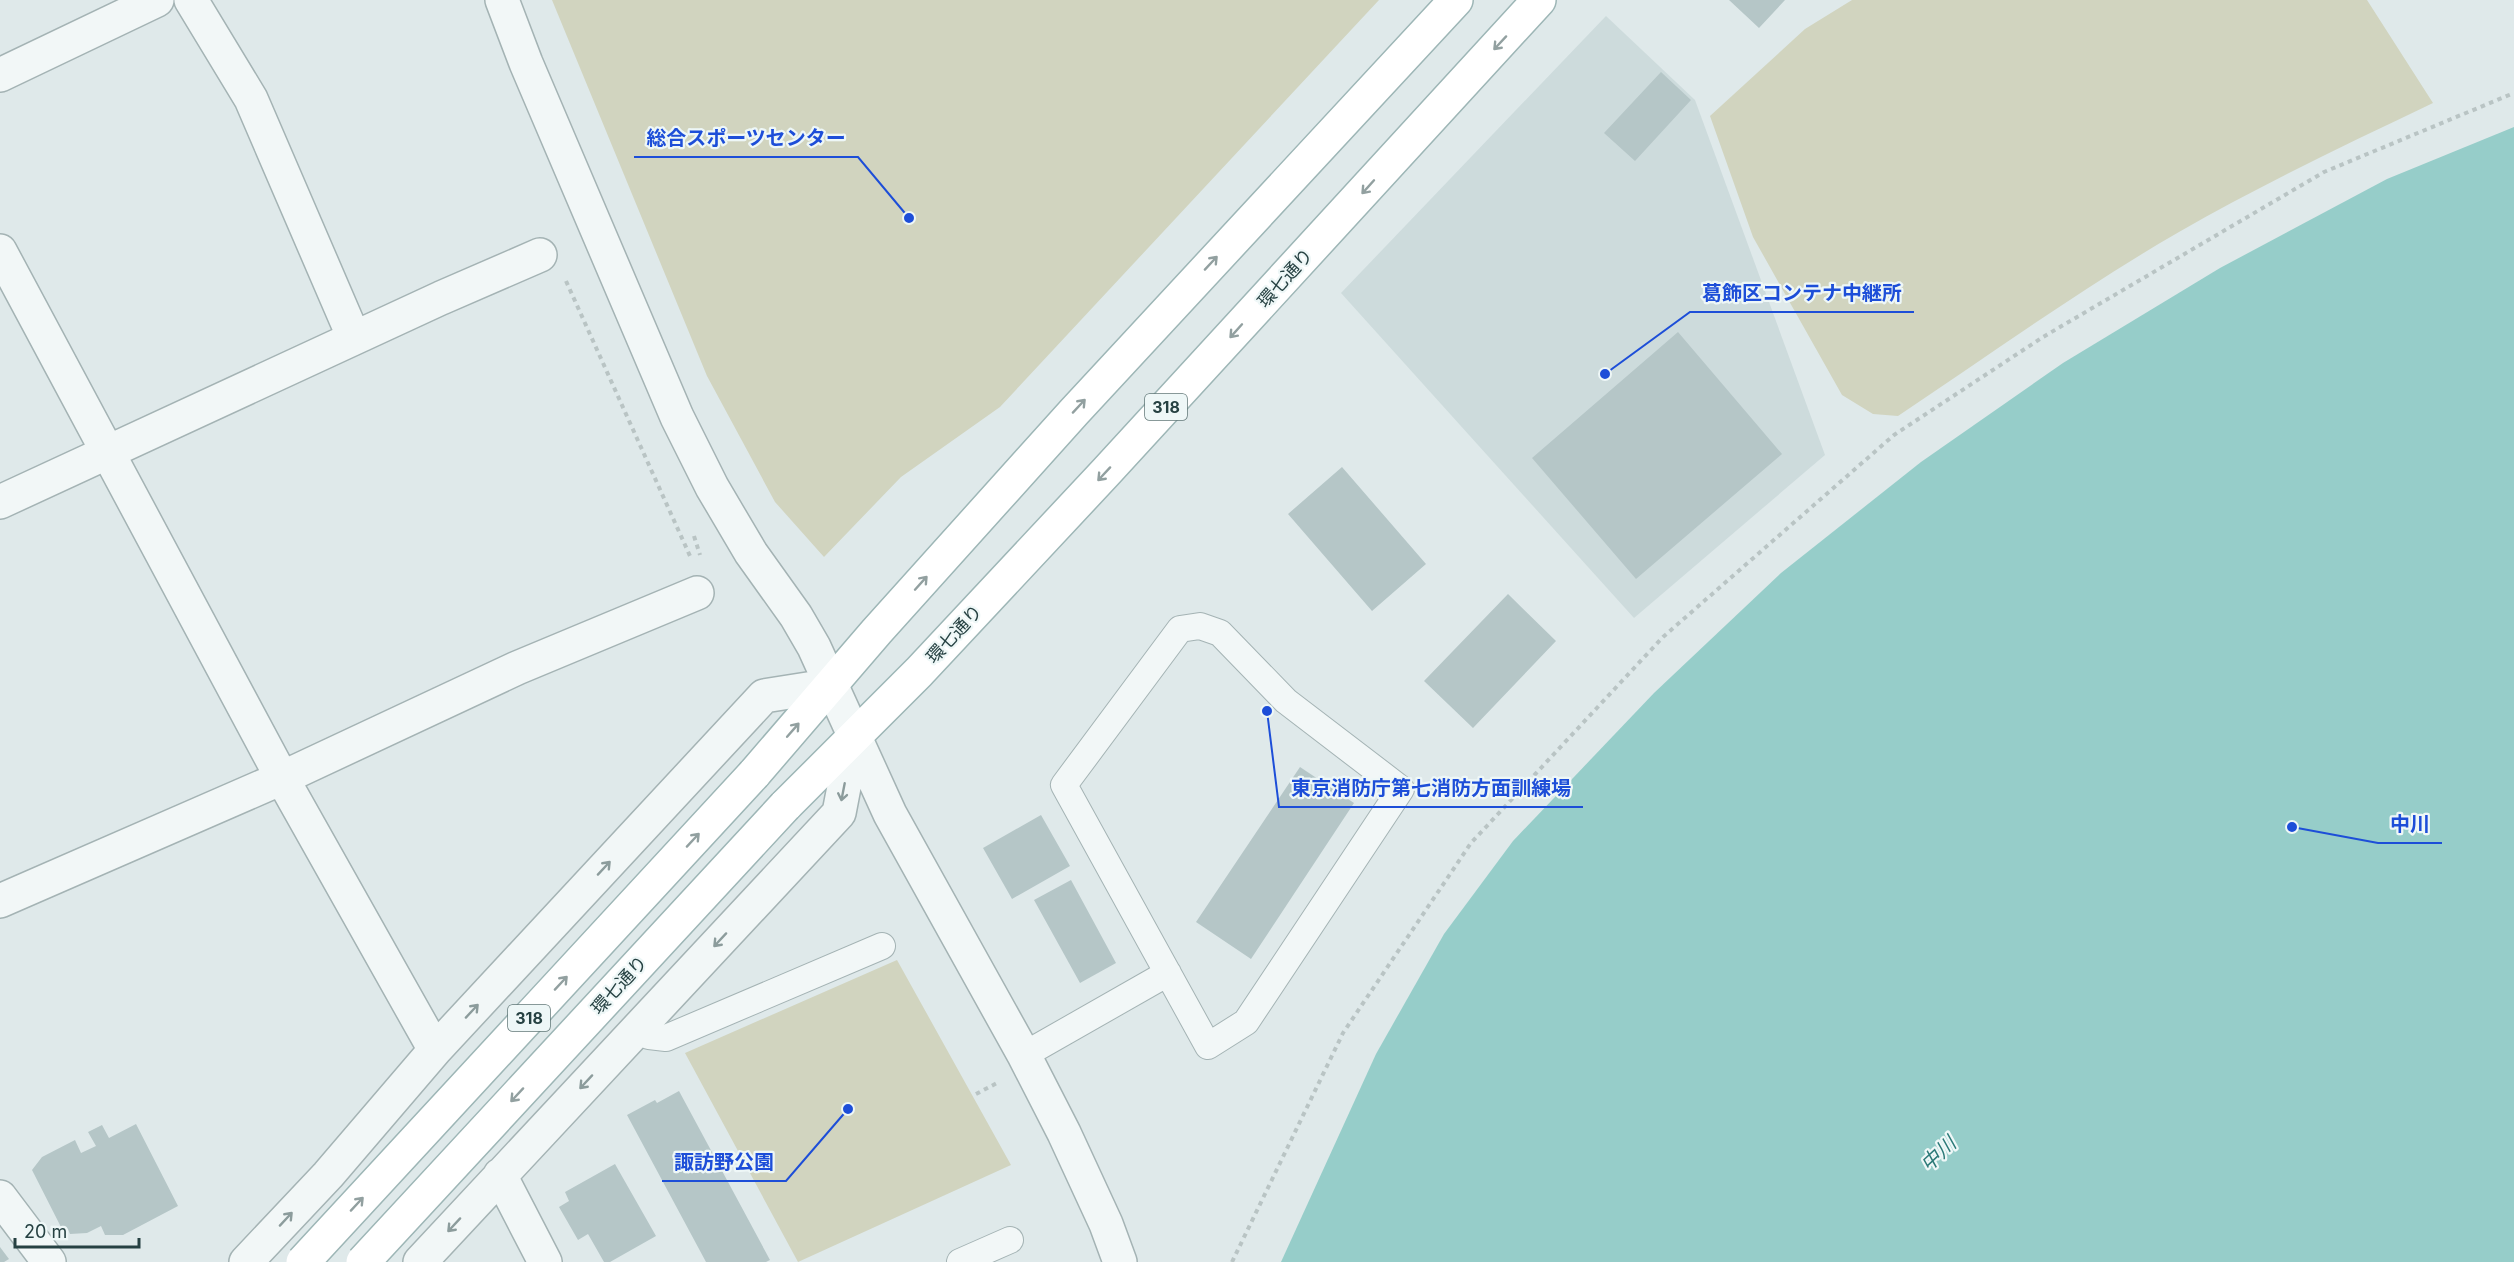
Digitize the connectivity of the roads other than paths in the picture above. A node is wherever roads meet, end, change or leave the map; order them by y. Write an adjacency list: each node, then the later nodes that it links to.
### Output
1 (157, 0): 6 (street)
2 (191, 0): 9 (street)
3 (502, 0): 13 (street)
4 (1456, 0): 13 (main road, 318, one-way to 4)
5 (1539, 0): 14 (main road, 環七通り / 318, one-way to 14)
6 (0, 75)
7 (0, 251): 10 (street)
8 (552, 266): 9 (street)
9 (354, 338): 10 (street)
10 (109, 452): 11 (street); 15 (street)
11 (0, 502)
12 (696, 592): 15 (street)
13 (832, 685): 14 (street); 20 (street, one-way to 13); 27 (main road, 318, one-way to 13, bridge)
14 (854, 735): 19 (street, one-way to 19); 21 (street); 28 (main road, 環七通り / 318, one-way to 28, bridge)
15 (282, 778): 16 (street); 20 (street)
16 (0, 901)
17 (882, 946): 19 (lane)
18 (1168, 973): 18 (lane); 21 (lane)
19 (639, 1026): 22 (street, one-way to 22)
20 (435, 1050): 26 (street, one-way to 20)
21 (1014, 1067): 32 (street)
22 (500, 1175): 29 (street, one-way to 29); 30 (street)
23 (0, 1197): 25 (street)
24 (1010, 1240): 31 (lane)
25 (49, 1262)
26 (246, 1262)
27 (303, 1262)
28 (363, 1262)
29 (420, 1262)
30 (545, 1262)
31 (960, 1262)
32 (1119, 1262)

